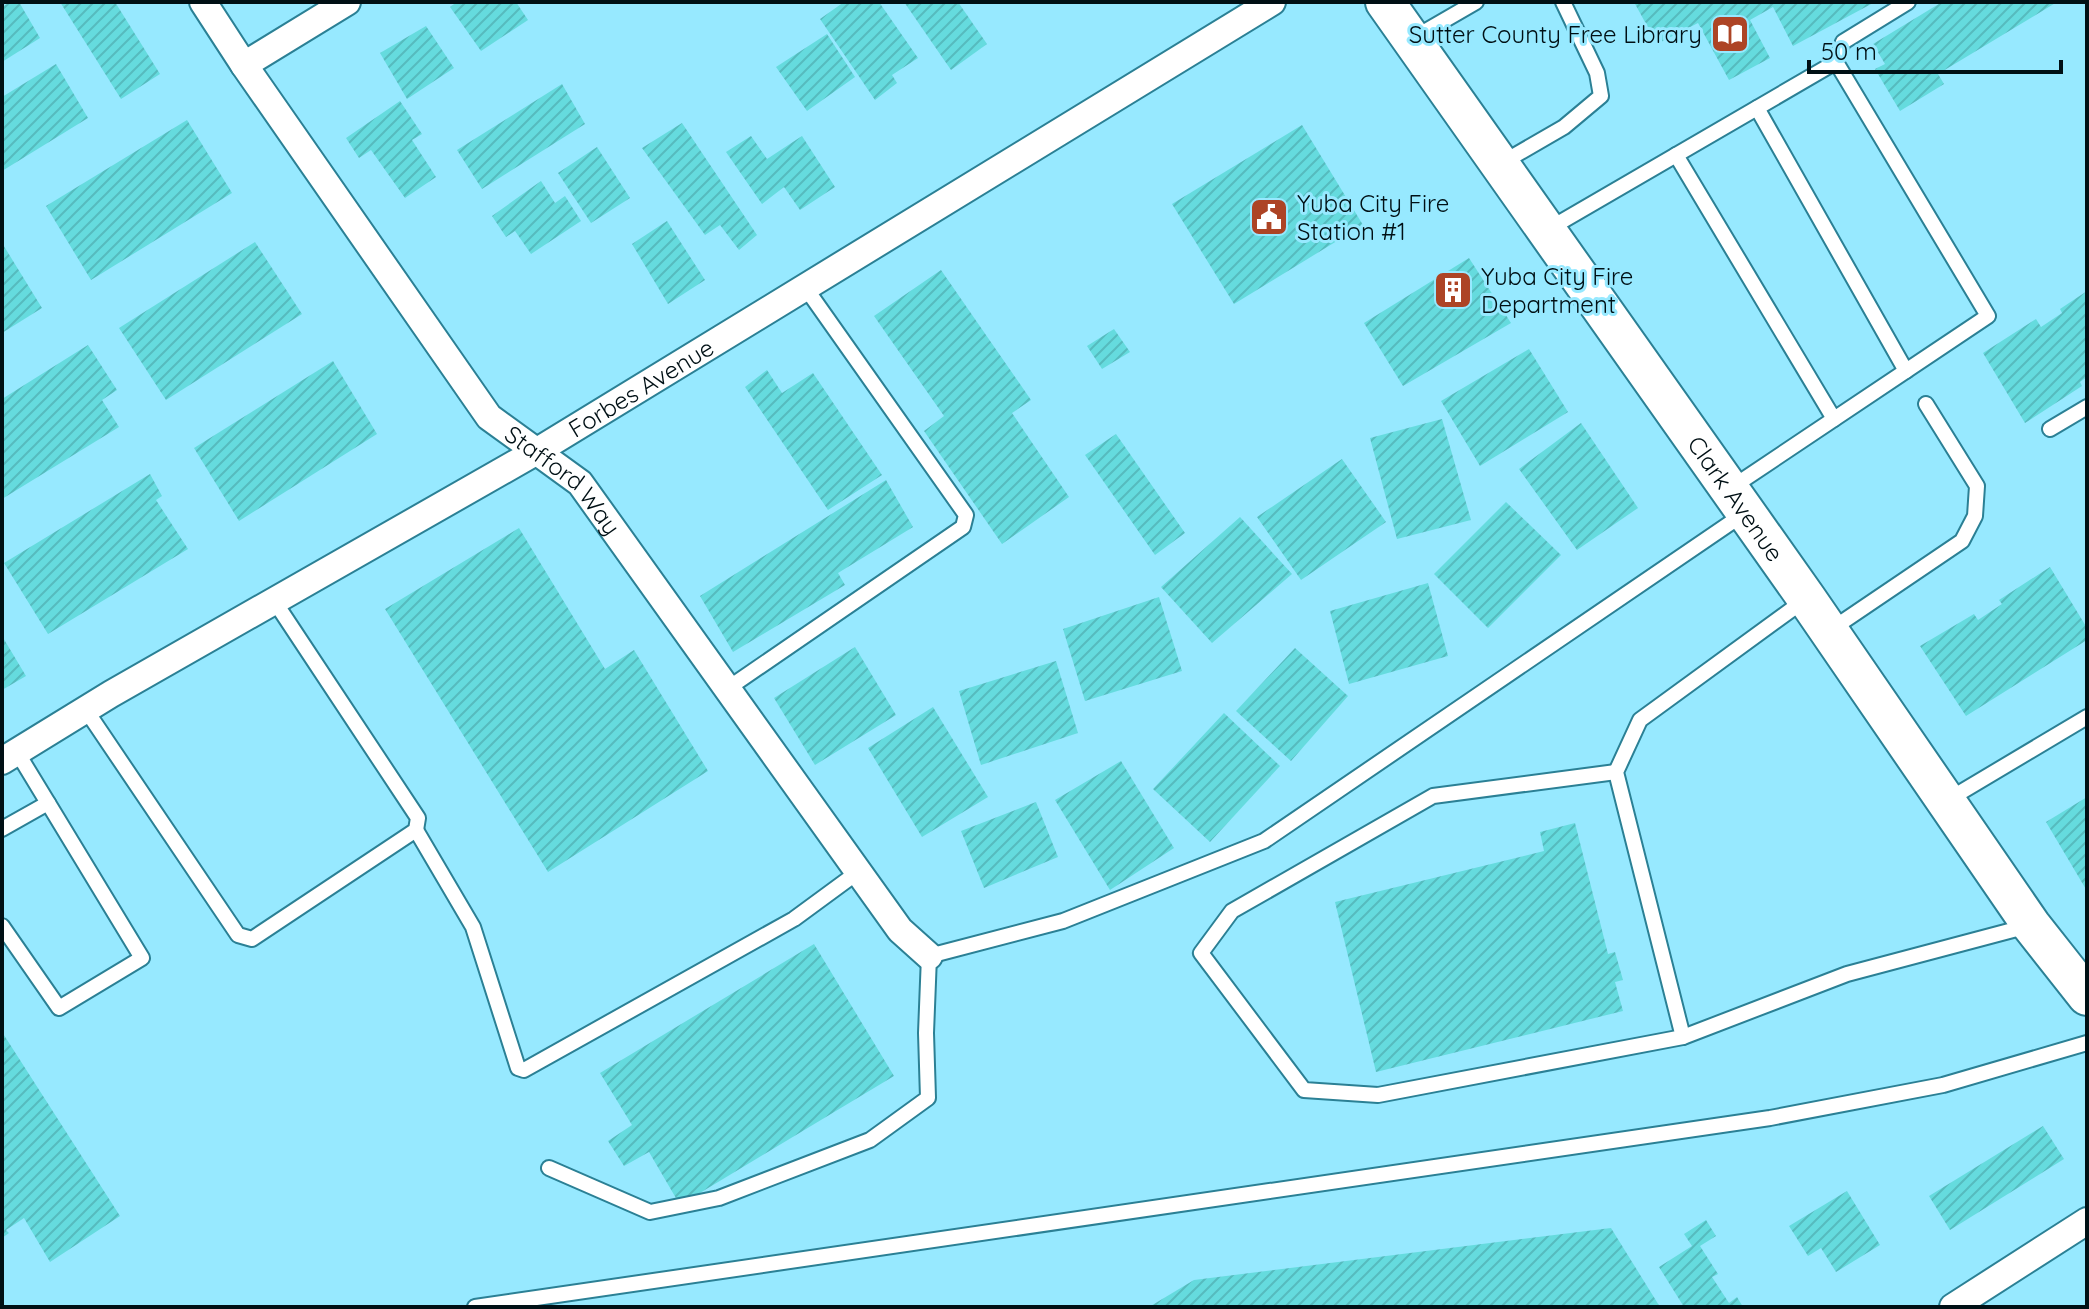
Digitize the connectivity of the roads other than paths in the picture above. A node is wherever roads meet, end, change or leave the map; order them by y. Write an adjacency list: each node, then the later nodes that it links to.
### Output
1 (203, 2): 10 (street, Stafford Way)
2 (347, 2): 10 (street)
3 (1272, 2): 15 (street, Forbes Avenue)
4 (1385, 2): 8 (street, Clark Avenue)
5 (1476, 2): 8 (lane)
6 (1563, 2): 13 (lane)
7 (1908, 2): 9 (lane)
8 (1412, 39): 13 (street, Clark Avenue)
9 (1836, 62): 11 (lane); 16 (lane)
10 (244, 65): 21 (street, Stafford Way)
11 (1757, 108): 12 (lane); 16 (lane)
12 (1676, 155): 14 (lane); 19 (lane)
13 (1498, 165): 14 (street, Clark Avenue)
14 (1546, 230): 22 (street, Clark Avenue)
15 (805, 287): 21 (street, Forbes Avenue); 26 (lane)
16 (1906, 371): 19 (lane)
17 (1926, 404): 25 (lane)
18 (2087, 407): 20 (lane)
19 (1834, 419): 22 (lane)
20 (2050, 429)
21 (539, 450): 24 (street, Forbes Avenue); 26 (street, Stafford Way)
22 (1737, 501): 23 (street, Clark Avenue); 38 (lane)
23 (1807, 599): 25 (street, Clark Avenue); 30 (lane)
24 (275, 602): 27 (street, Forbes Avenue); 34 (lane)
25 (1829, 631): 31 (street, Clark Avenue)
26 (727, 689): 35 (street, Stafford Way)
27 (86, 710): 29 (street, Forbes Avenue); 34 (lane)
28 (2087, 717): 31 (lane)
29 (9, 756): 32 (lane)
30 (1616, 772): 40 (lane); 40 (lane)
31 (1946, 801): 36 (street, Clark Avenue)
32 (48, 803): 33 (lane); 37 (lane)
33 (2, 829)
34 (416, 830): 35 (lane)
35 (858, 872): 38 (street, Stafford Way)
36 (2031, 925): 39 (street, Clark Avenue); 40 (lane)
37 (2, 926)
38 (929, 956): 42 (lane)
39 (2087, 996)
40 (1683, 1037)
41 (2087, 1043): 44 (lane)
42 (549, 1168)
43 (2087, 1221): 45 (street)
44 (475, 1307)
45 (1953, 1307)

